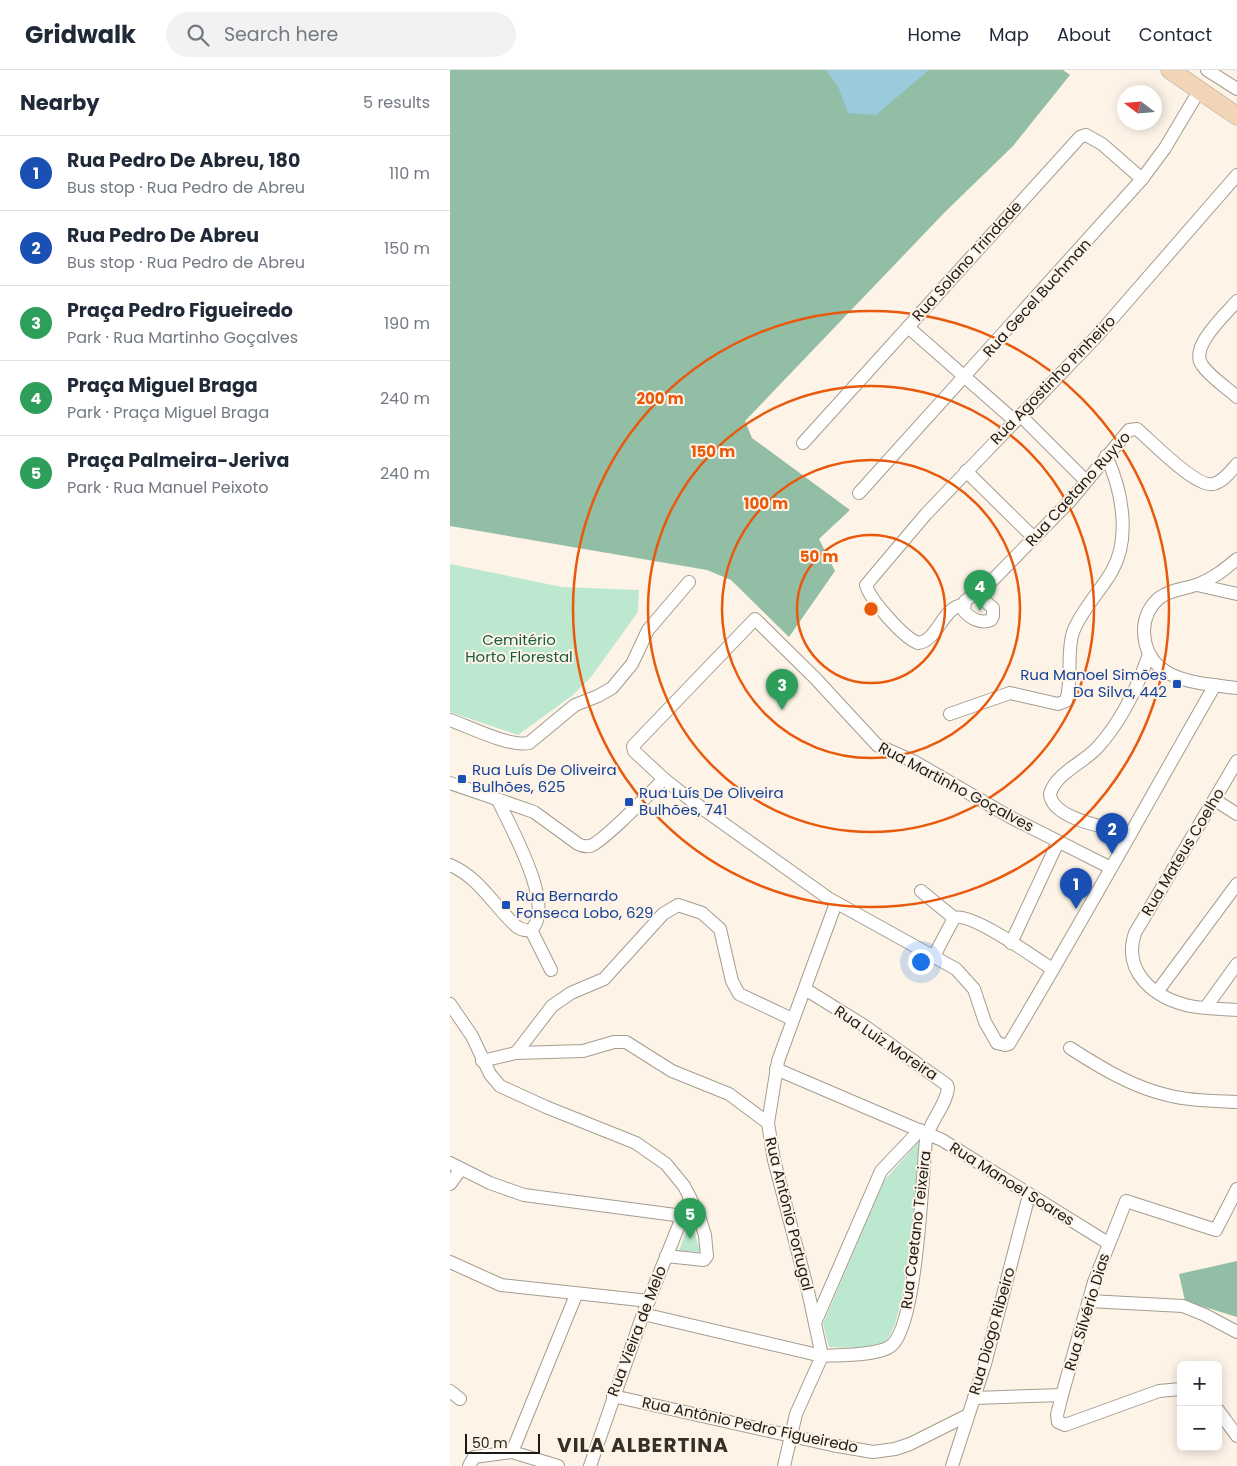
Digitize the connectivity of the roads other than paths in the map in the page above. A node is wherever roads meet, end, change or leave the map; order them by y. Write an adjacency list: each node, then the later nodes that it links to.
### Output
1 (1170, 70): 4 (main road)
2 (1207, 70): 3 (street)
3 (1237, 89)
4 (1199, 91): 5 (main road); 7 (street, Rua Gecel Buchman)
5 (1237, 116)
6 (1237, 175): 12 (street, Rua Agostinho Pinheiro)
7 (1142, 179): 9 (street, Rua Solano Trindade); 10 (street, Rua Gecel Buchman)
8 (1237, 301): 11 (street)
9 (908, 327): 10 (street); 13 (street, Rua Solano Trindade)
10 (966, 376): 12 (street); 18 (street, Rua Gecel Buchman)
11 (1237, 397)
12 (1017, 418): 16 (street, Rua Agostinho Pinheiro); 17 (street)
13 (803, 444)
14 (1106, 456): 15 (street, Rua Caetano Ruyvo); 17 (street, Rua Caetano Ruyvo); 29 (street)
15 (1237, 464)
16 (966, 471): 19 (street); 25 (street, Rua Agostinho Pinheiro)
17 (1086, 481): 19 (street, Rua Caetano Ruyvo)
18 (860, 493)
19 (1034, 538): 24 (street, Rua Caetano Ruyvo)
20 (1237, 559): 22 (street)
21 (689, 582): 30 (street)
22 (1197, 584): 23 (street); 26 (street)
23 (1237, 594)
24 (978, 595): 25 (street); 25 (street)
25 (963, 605)
26 (1148, 656): 27 (street); 37 (street)
27 (1216, 685): 28 (street); 37 (street)
28 (1237, 688)
29 (950, 714)
30 (450, 720)
31 (1237, 761): 35 (street, Rua Mateus Coelho)
32 (664, 779): 34 (street); 38 (street, Rua Martinho Goçalves); 43 (street)
33 (450, 783): 34 (street)
34 (498, 800): 45 (street)
35 (1215, 800): 36 (street); 52 (street, Rua Mateus Coelho)
36 (1237, 814)
37 (1131, 833): 40 (street)
38 (1058, 842): 40 (street, Rua Martinho Goçalves); 46 (street)
39 (450, 866): 45 (street)
40 (1111, 868): 49 (street)
41 (1237, 884): 52 (street)
42 (921, 892): 44 (street)
43 (836, 903): 47 (street); 51 (street, Rua Antônio Portugal)
44 (954, 918): 46 (street); 47 (street)
45 (531, 930): 50 (street)
46 (1011, 943): 49 (street)
47 (934, 956): 49 (street)
48 (1237, 964): 54 (street)
49 (1052, 969)
50 (551, 970)
51 (805, 988): 56 (street, Rua Antônio Portugal); 63 (street, Rua Luiz Moreira)
52 (1157, 992): 54 (street)
53 (450, 1004): 59 (street)
54 (1206, 1008): 55 (street)
55 (1237, 1010)
56 (792, 1019): 58 (street); 60 (street, Rua Antônio Portugal)
57 (1070, 1048): 61 (street)
58 (516, 1053): 59 (street); 62 (street)
59 (482, 1061): 68 (street)
60 (776, 1068): 62 (street, Rua Antônio Portugal); 63 (street, Rua Manoel Soares)
61 (1237, 1102)
62 (768, 1123): 77 (street, Rua Antônio Portugal)
63 (924, 1131): 67 (street, Rua Manoel Soares); 77 (street); 79 (street, Rua Caetano Teixeira)
64 (455, 1166): 65 (street); 69 (street)
65 (450, 1184)
66 (1237, 1189): 70 (street, Rua Silvério Dias)
67 (1029, 1195): 70 (street, Rua Manoel Soares); 83 (street, Rua Diogo Ribeiro)
68 (690, 1198): 69 (street, Rua Vieira de Melo); 71 (street)
69 (683, 1216): 71 (street, Rua Vieira de Melo)
70 (1108, 1243): 75 (street, Rua Silvério Dias)
71 (666, 1256): 74 (street, Rua Vieira de Melo)
72 (450, 1262): 73 (street)
73 (576, 1295): 74 (street); 88 (street)
74 (649, 1301): 76 (street, Rua Vieira de Melo)
75 (1089, 1301): 78 (street); 81 (street, Rua Silvério Dias)
76 (643, 1314): 79 (street, Rua Caetano Teixeira); 82 (street, Rua Vieira de Melo)
77 (815, 1324): 79 (street, Rua Antônio Portugal)
78 (1237, 1332)
79 (822, 1356): 86 (street)
80 (1177, 1389): 81 (street, Rua Silvério Dias)
81 (1062, 1394): 83 (street)
82 (613, 1396): 86 (street, Rua Antônio Pedro Figueiredo); 91 (street, Rua Vieira de Melo)
83 (974, 1398): 84 (street, Rua Diogo Ribeiro)
84 (968, 1415): 86 (street, Rua Antônio Pedro Figueiredo); 93 (street, Rua Diogo Ribeiro)
85 (1222, 1415): 87 (street)
86 (791, 1435): 92 (street)
87 (1237, 1436)
88 (512, 1452): 89 (street); 90 (street)
89 (469, 1466)
90 (558, 1466)
91 (590, 1466)
92 (784, 1466)
93 (952, 1466)

